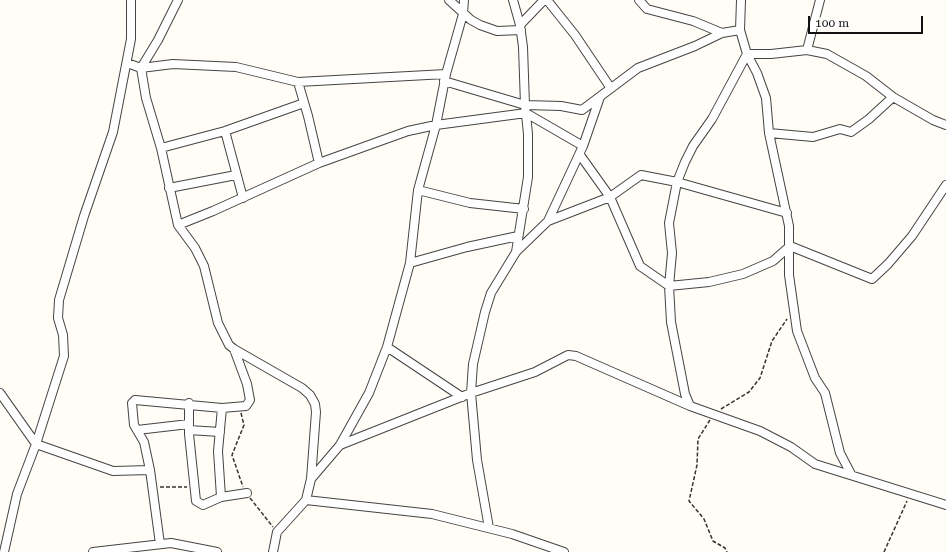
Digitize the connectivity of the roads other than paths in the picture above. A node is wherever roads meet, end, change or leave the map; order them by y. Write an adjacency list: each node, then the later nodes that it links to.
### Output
1 (131, 0): 16 (street)
2 (178, 0): 17 (street)
3 (449, 0): 10 (street)
4 (464, 0): 10 (street)
5 (513, 0): 11 (street)
6 (546, 0): 11 (street); 20 (street)
7 (639, 0): 13 (street)
8 (741, 0): 12 (street)
9 (820, 0): 14 (street)
10 (463, 14): 11 (street); 18 (street)
11 (520, 27): 24 (street)
12 (740, 30): 13 (street); 15 (street)
13 (722, 33): 20 (street)
14 (807, 50): 15 (street); 22 (street)
15 (747, 54): 28 (street); 34 (street)
16 (127, 63): 17 (street); 60 (street)
17 (141, 68): 19 (street); 30 (street)
18 (445, 78): 19 (street); 24 (street); 25 (street)
19 (298, 82): 23 (street)
20 (610, 87): 21 (street)
21 (601, 95): 24 (street); 29 (street)
22 (892, 97): 26 (street); 28 (street)
23 (304, 103): 27 (street); 32 (street)
24 (525, 109): 25 (street); 29 (street); 40 (street)
25 (436, 124): 32 (street); 37 (street)
26 (946, 125)
27 (225, 131): 30 (street); 33 (street)
28 (769, 133): 41 (street)
29 (583, 146): 31 (street)
30 (161, 148): 36 (street)
31 (580, 155): 38 (street); 42 (street)
32 (319, 163): 39 (street)
33 (236, 174): 36 (street); 39 (street)
34 (677, 182): 38 (street); 41 (street); 48 (street)
35 (946, 185): 45 (street)
36 (169, 188): 43 (street)
37 (418, 190): 40 (street); 47 (street)
38 (610, 197): 42 (street); 48 (street)
39 (243, 198): 43 (street)
40 (524, 210): 44 (street)
41 (787, 213): 45 (street)
42 (548, 221): 46 (street)
43 (178, 225): 50 (street)
44 (518, 236): 46 (street); 47 (street)
45 (790, 246): 48 (street); 63 (street)
46 (516, 252): 52 (street)
47 (410, 263): 49 (street)
48 (669, 286): 55 (street)
49 (387, 347): 53 (street); 61 (street)
50 (234, 349): 56 (street); 64 (street)
51 (0, 393): 60 (street)
52 (471, 393): 53 (street); 55 (street); 69 (street)
53 (462, 397): 61 (street)
54 (189, 404): 56 (street); 57 (street); 58 (street)
55 (690, 406): 63 (street)
56 (222, 408): 59 (street)
57 (189, 427): 58 (street); 59 (street); 66 (street)
58 (137, 430): 62 (street)
59 (220, 432): 66 (street)
60 (36, 444): 62 (street); 71 (street)
61 (340, 445): 64 (street)
62 (150, 470): 70 (street)
63 (851, 474): 68 (street)
64 (311, 479): 67 (street)
65 (247, 493): 66 (street)
66 (220, 497)
67 (306, 500): 69 (street); 74 (street)
68 (946, 505)
69 (489, 528): 75 (street)
70 (160, 544): 72 (street); 73 (street)
71 (4, 552)
72 (93, 552)
73 (216, 552)
74 (273, 552)
75 (564, 552)

